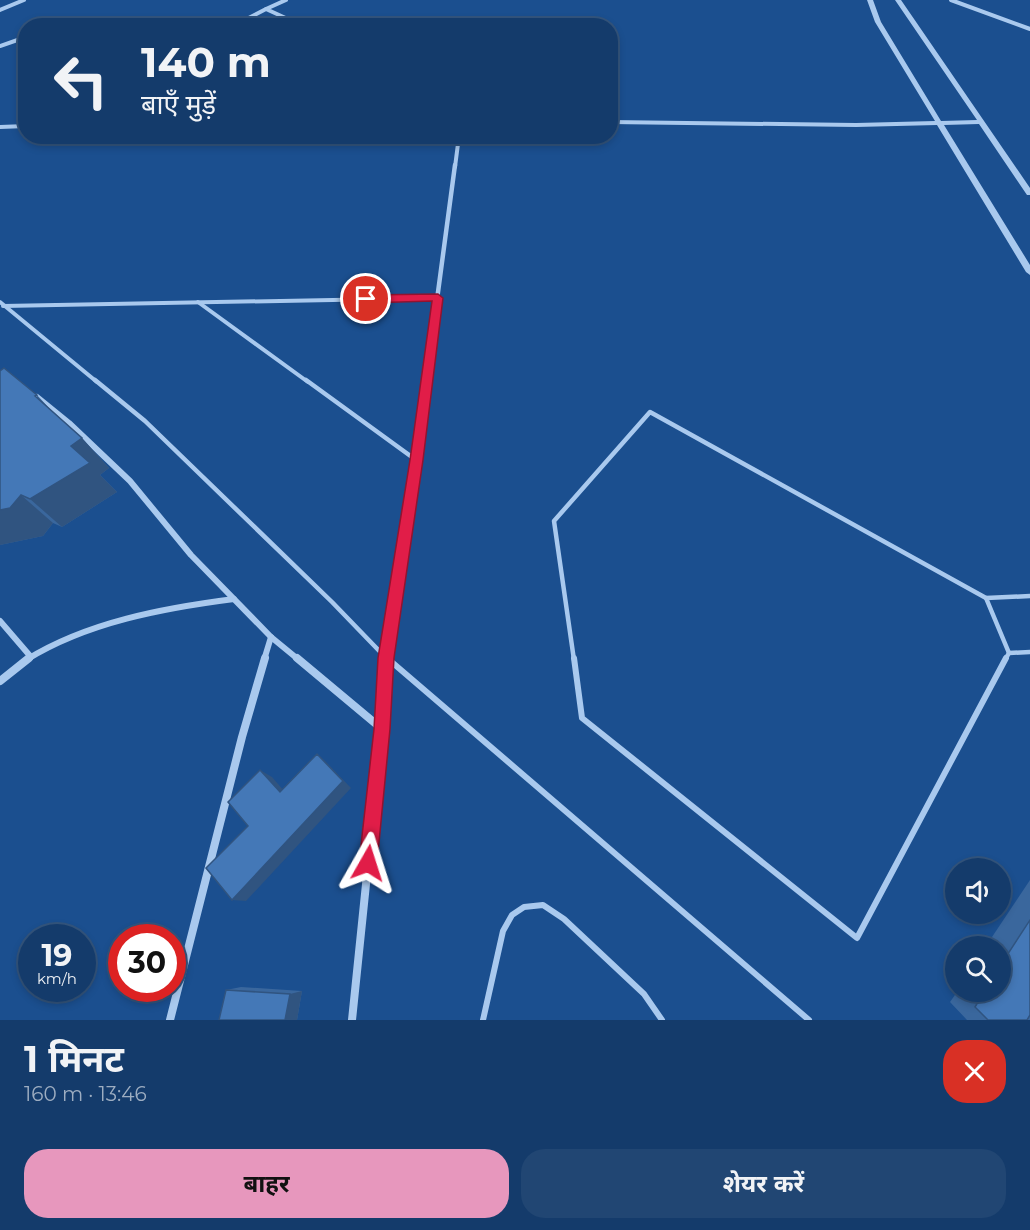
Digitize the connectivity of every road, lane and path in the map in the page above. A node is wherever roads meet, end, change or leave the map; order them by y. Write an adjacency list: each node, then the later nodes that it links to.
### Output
1 (24, 0): 7 (street)
2 (286, 0): 6 (street)
3 (870, 0): 15 (street)
4 (898, 0): 14 (street)
5 (951, 0): 10 (street)
6 (266, 9): 8 (street); 9 (street)
7 (0, 10)
8 (249, 18)
9 (286, 18)
10 (1030, 28)
11 (18, 39): 12 (street)
12 (0, 45)
13 (618, 122): 15 (street)
14 (981, 122): 15 (street); 19 (street)
15 (939, 123): 20 (street)
16 (18, 126): 17 (street)
17 (0, 127)
18 (458, 144): 21 (street)
19 (1030, 193)
20 (1030, 272)
21 (438, 298): 22 (lane); 25 (street)
22 (198, 302): 23 (lane); 25 (lane)
23 (2, 304): 34 (lane)
24 (32, 393): 28 (street)
25 (416, 460): 34 (street)
26 (1030, 596): 27 (lane)
27 (986, 598): 31 (lane); 31 (lane)
28 (234, 600): 30 (street); 33 (street)
29 (0, 621): 33 (street)
30 (271, 638): 36 (street); 37 (street)
31 (1009, 652): 32 (lane)
32 (1030, 652)
33 (31, 657): 35 (street)
34 (386, 658): 36 (street); 41 (lane)
35 (0, 681)
36 (382, 729): 38 (street)
37 (170, 1020)
38 (352, 1020)
39 (483, 1020): 40 (lane)
40 (662, 1020)
41 (809, 1020)

